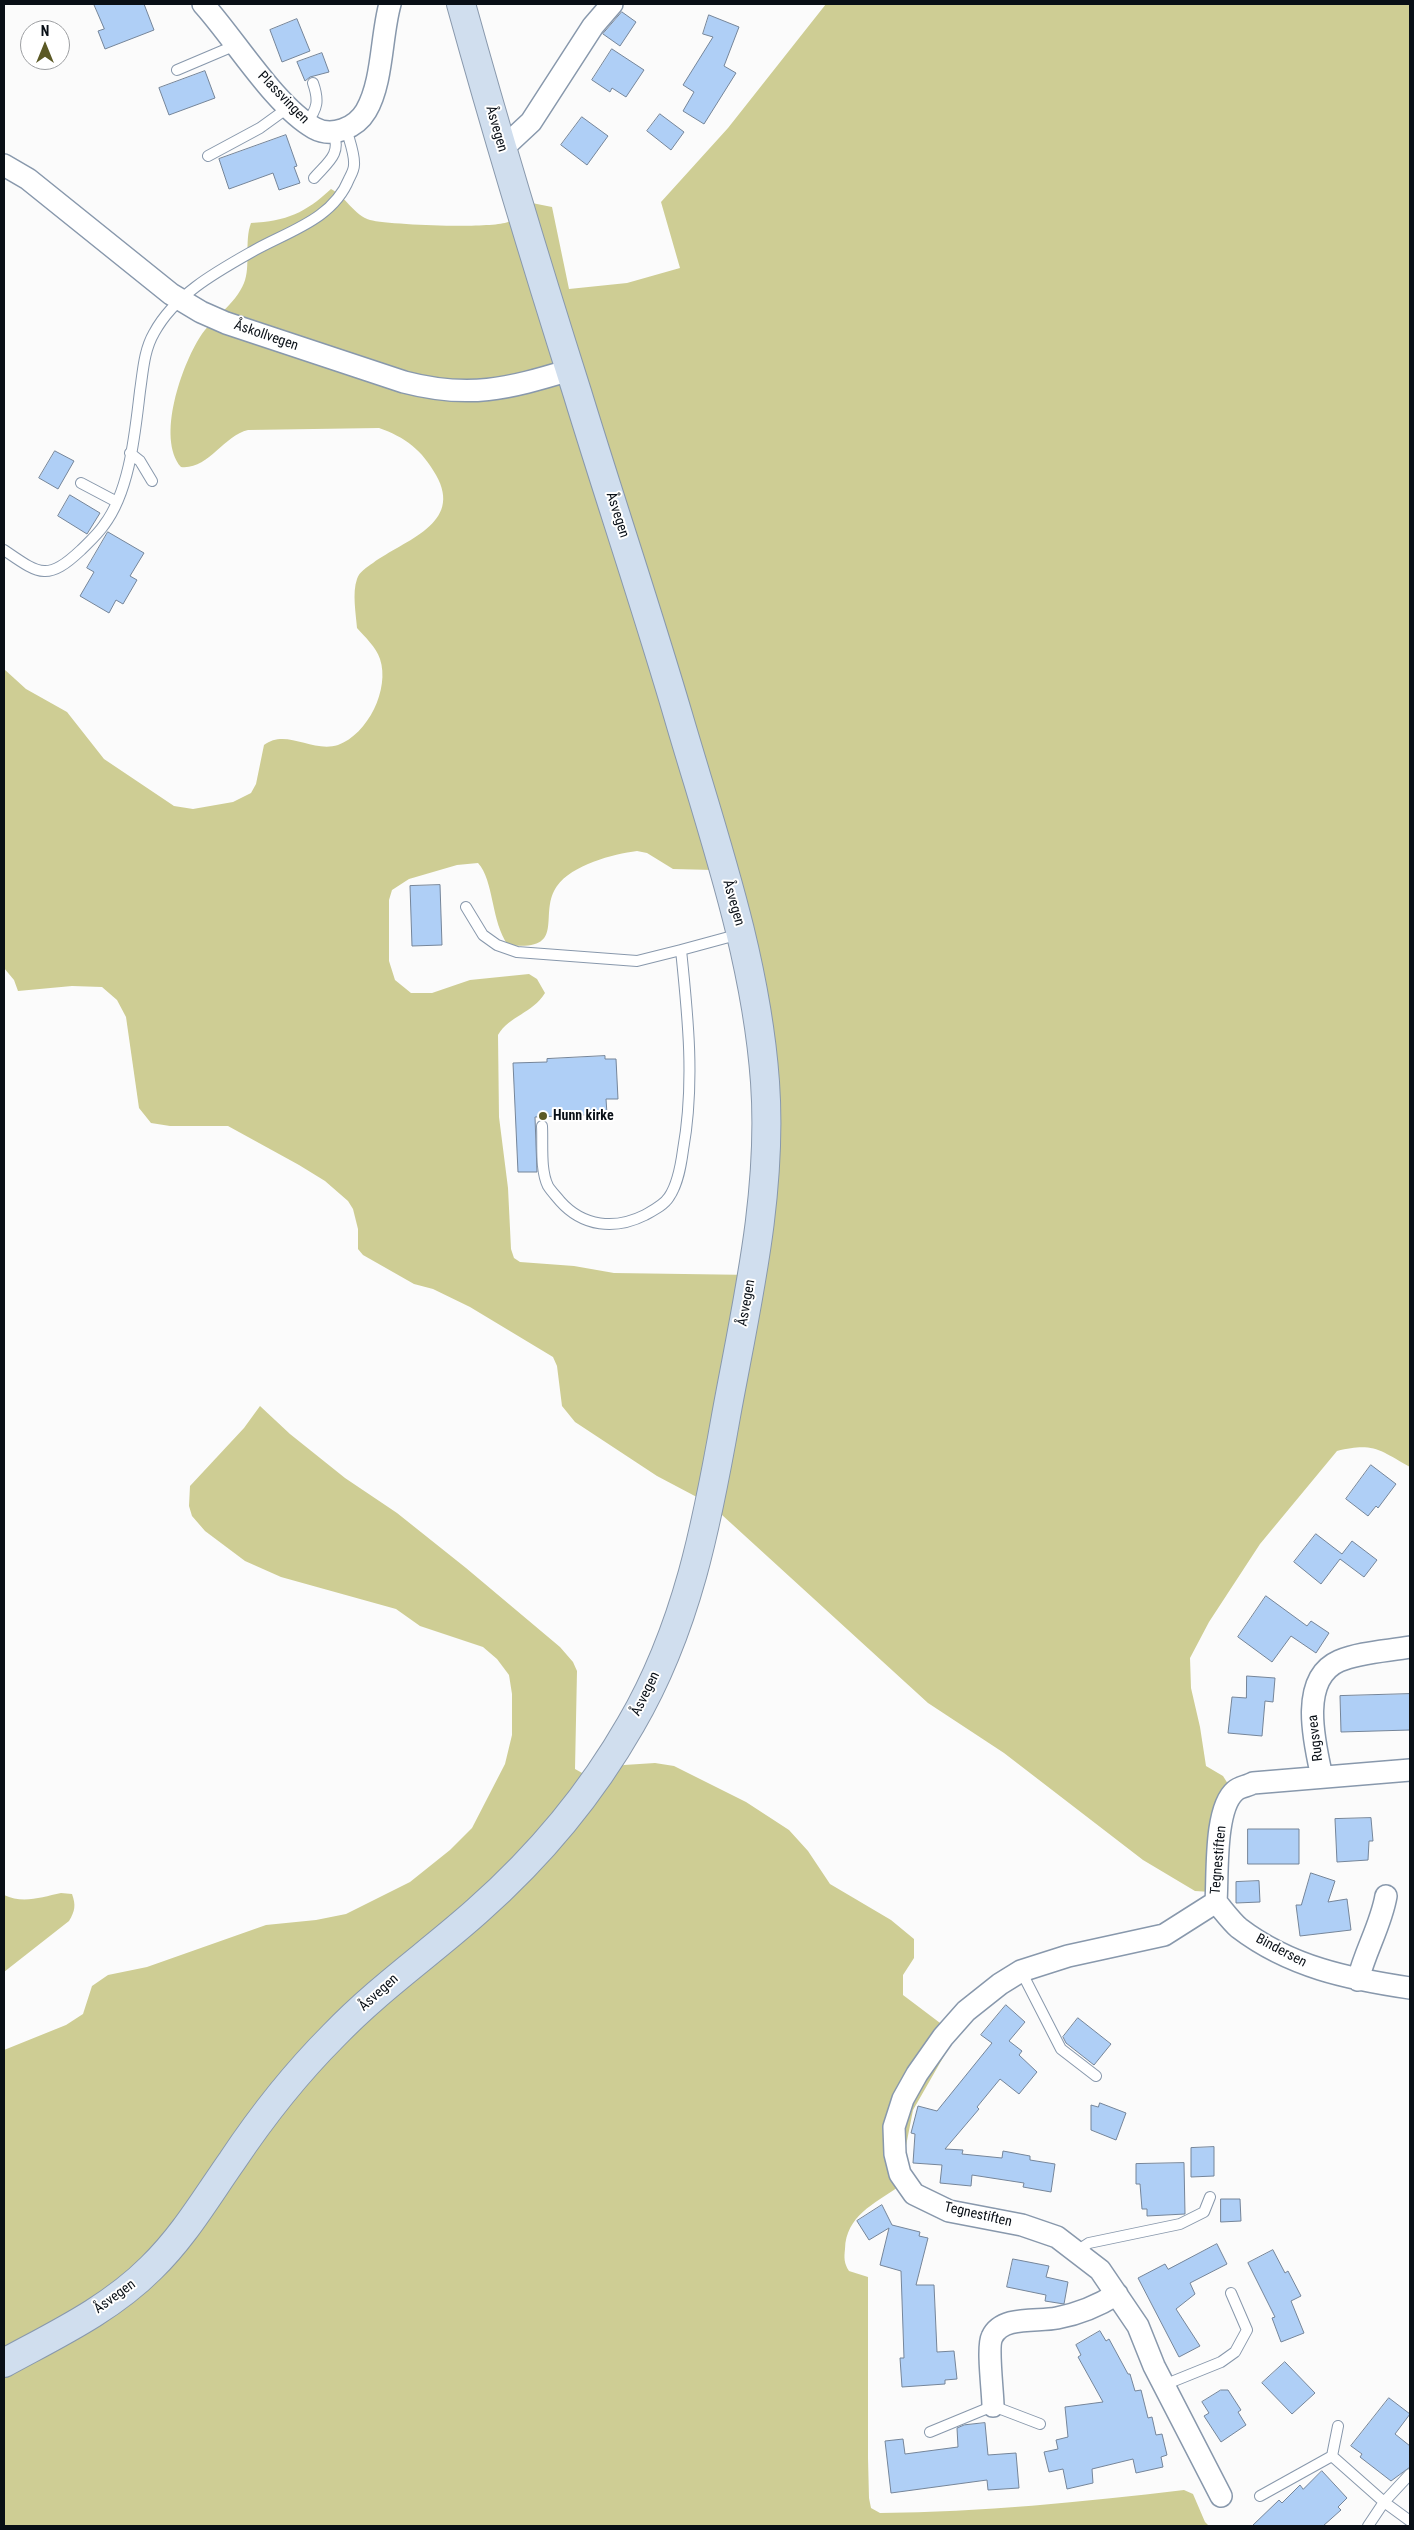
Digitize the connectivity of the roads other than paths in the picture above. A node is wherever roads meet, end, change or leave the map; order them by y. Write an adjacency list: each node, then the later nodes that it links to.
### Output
1 (390, 4): 10 (street)
2 (461, 4): 11 (main road, Åsvegen)
3 (612, 4): 11 (street)
4 (210, 6): 5 (street, Plassvingen)
5 (236, 45): 6 (lane); 8 (street, Plassvingen)
6 (177, 70)
7 (312, 83): 9 (lane)
8 (289, 107): 9 (street, Plassvingen); 12 (lane)
9 (306, 123): 10 (street, Plassvingen)
10 (340, 130): 14 (lane); 15 (lane)
11 (502, 149): 16 (main road, Åsvegen)
12 (208, 156)
13 (4, 165): 15 (street, Åskollvegen)
14 (314, 178)
15 (180, 300): 16 (street, Åskollvegen); 17 (lane)
16 (570, 370): 23 (main road, Åsvegen)
17 (130, 453): 18 (lane); 20 (lane)
18 (152, 481)
19 (81, 483): 20 (lane)
20 (117, 502): 21 (lane)
21 (4, 550)
22 (466, 907): 24 (lane)
23 (742, 933): 24 (lane); 39 (main road, Åsvegen)
24 (681, 950): 25 (lane)
25 (542, 1126)
26 (1410, 1647): 28 (street, Rugsvea)
27 (1410, 1770): 28 (street, Tegnestiften)
28 (1322, 1777): 30 (street, Tegnestiften)
29 (1386, 1896): 32 (street)
30 (1216, 1902): 31 (street, Tegnestiften); 32 (street, Bindersen)
31 (1021, 1971): 34 (lane); 36 (street, Tegnestiften)
32 (1358, 1980): 33 (street, Bindersen)
33 (1410, 1988)
34 (1096, 2076)
35 (1210, 2197): 36 (lane)
36 (1077, 2251): 38 (street, Tegnestiften)
37 (1231, 2293): 40 (lane)
38 (1117, 2294): 40 (street, Tegnestiften); 41 (street)
39 (4, 2363)
40 (1164, 2385): 47 (street, Tegnestiften)
41 (993, 2406): 42 (lane); 44 (lane)
42 (1040, 2424)
43 (1338, 2426): 45 (lane)
44 (930, 2432)
45 (1332, 2456): 48 (lane); 49 (lane)
46 (1410, 2474): 49 (lane)
47 (1221, 2496)
48 (1260, 2496)
49 (1384, 2502): 50 (lane); 51 (lane)
50 (1410, 2521)
51 (1368, 2526)

